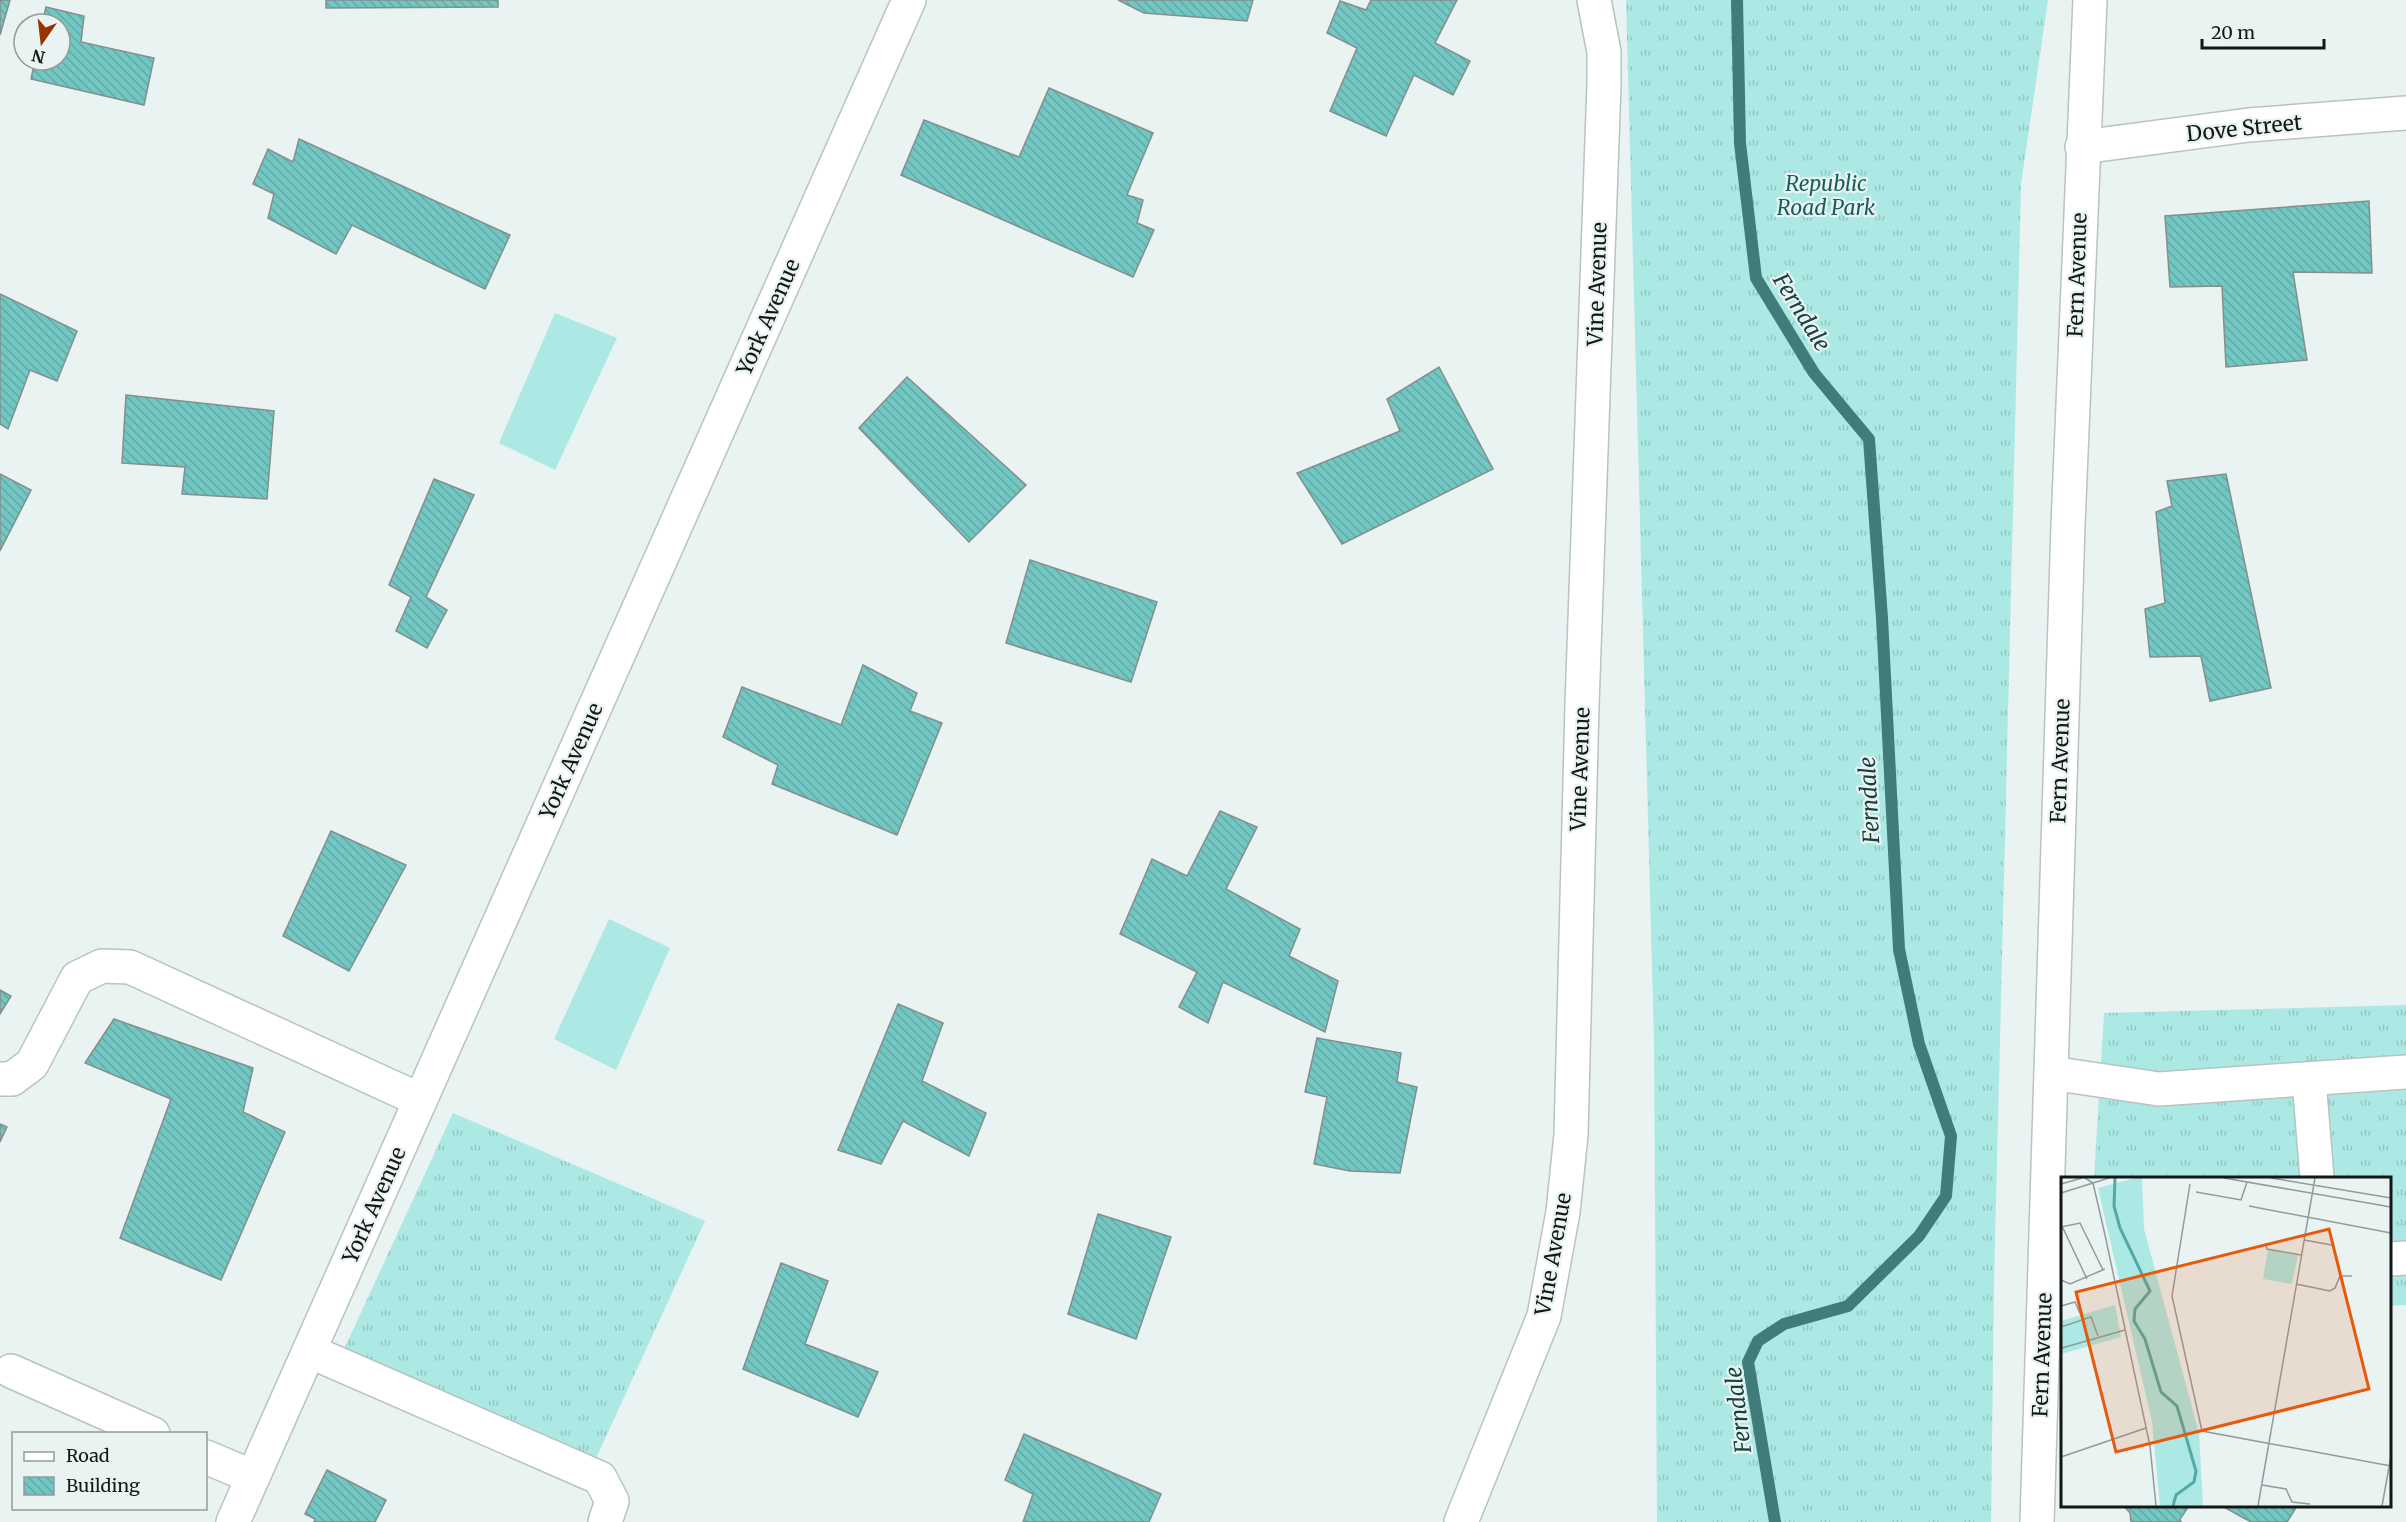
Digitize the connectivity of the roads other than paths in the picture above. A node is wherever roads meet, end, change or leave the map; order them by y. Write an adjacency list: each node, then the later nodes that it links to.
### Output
1 (909, 0): 10 (street, York Avenue)
2 (1594, 0): 21 (street, Vine Avenue)
3 (2090, 0): 5 (street, Fern Avenue)
4 (2406, 113): 5 (street, Dove Street)
5 (2082, 147): 7 (street, Fern Avenue)
6 (2406, 1072): 9 (street)
7 (2051, 1073): 9 (street); 22 (street, Fern Avenue)
8 (0, 1079): 10 (street)
9 (2309, 1080): 11 (street)
10 (420, 1100): 14 (street, York Avenue)
11 (2317, 1177)
12 (2406, 1258): 13 (street)
13 (2391, 1259)
14 (309, 1351): 18 (street, York Avenue); 20 (street)
15 (11, 1371): 16 (street)
16 (148, 1432)
17 (207, 1457): 18 (street)
18 (252, 1477): 19 (street, York Avenue)
19 (233, 1522)
20 (605, 1522)
21 (1461, 1522)
22 (2037, 1522)

